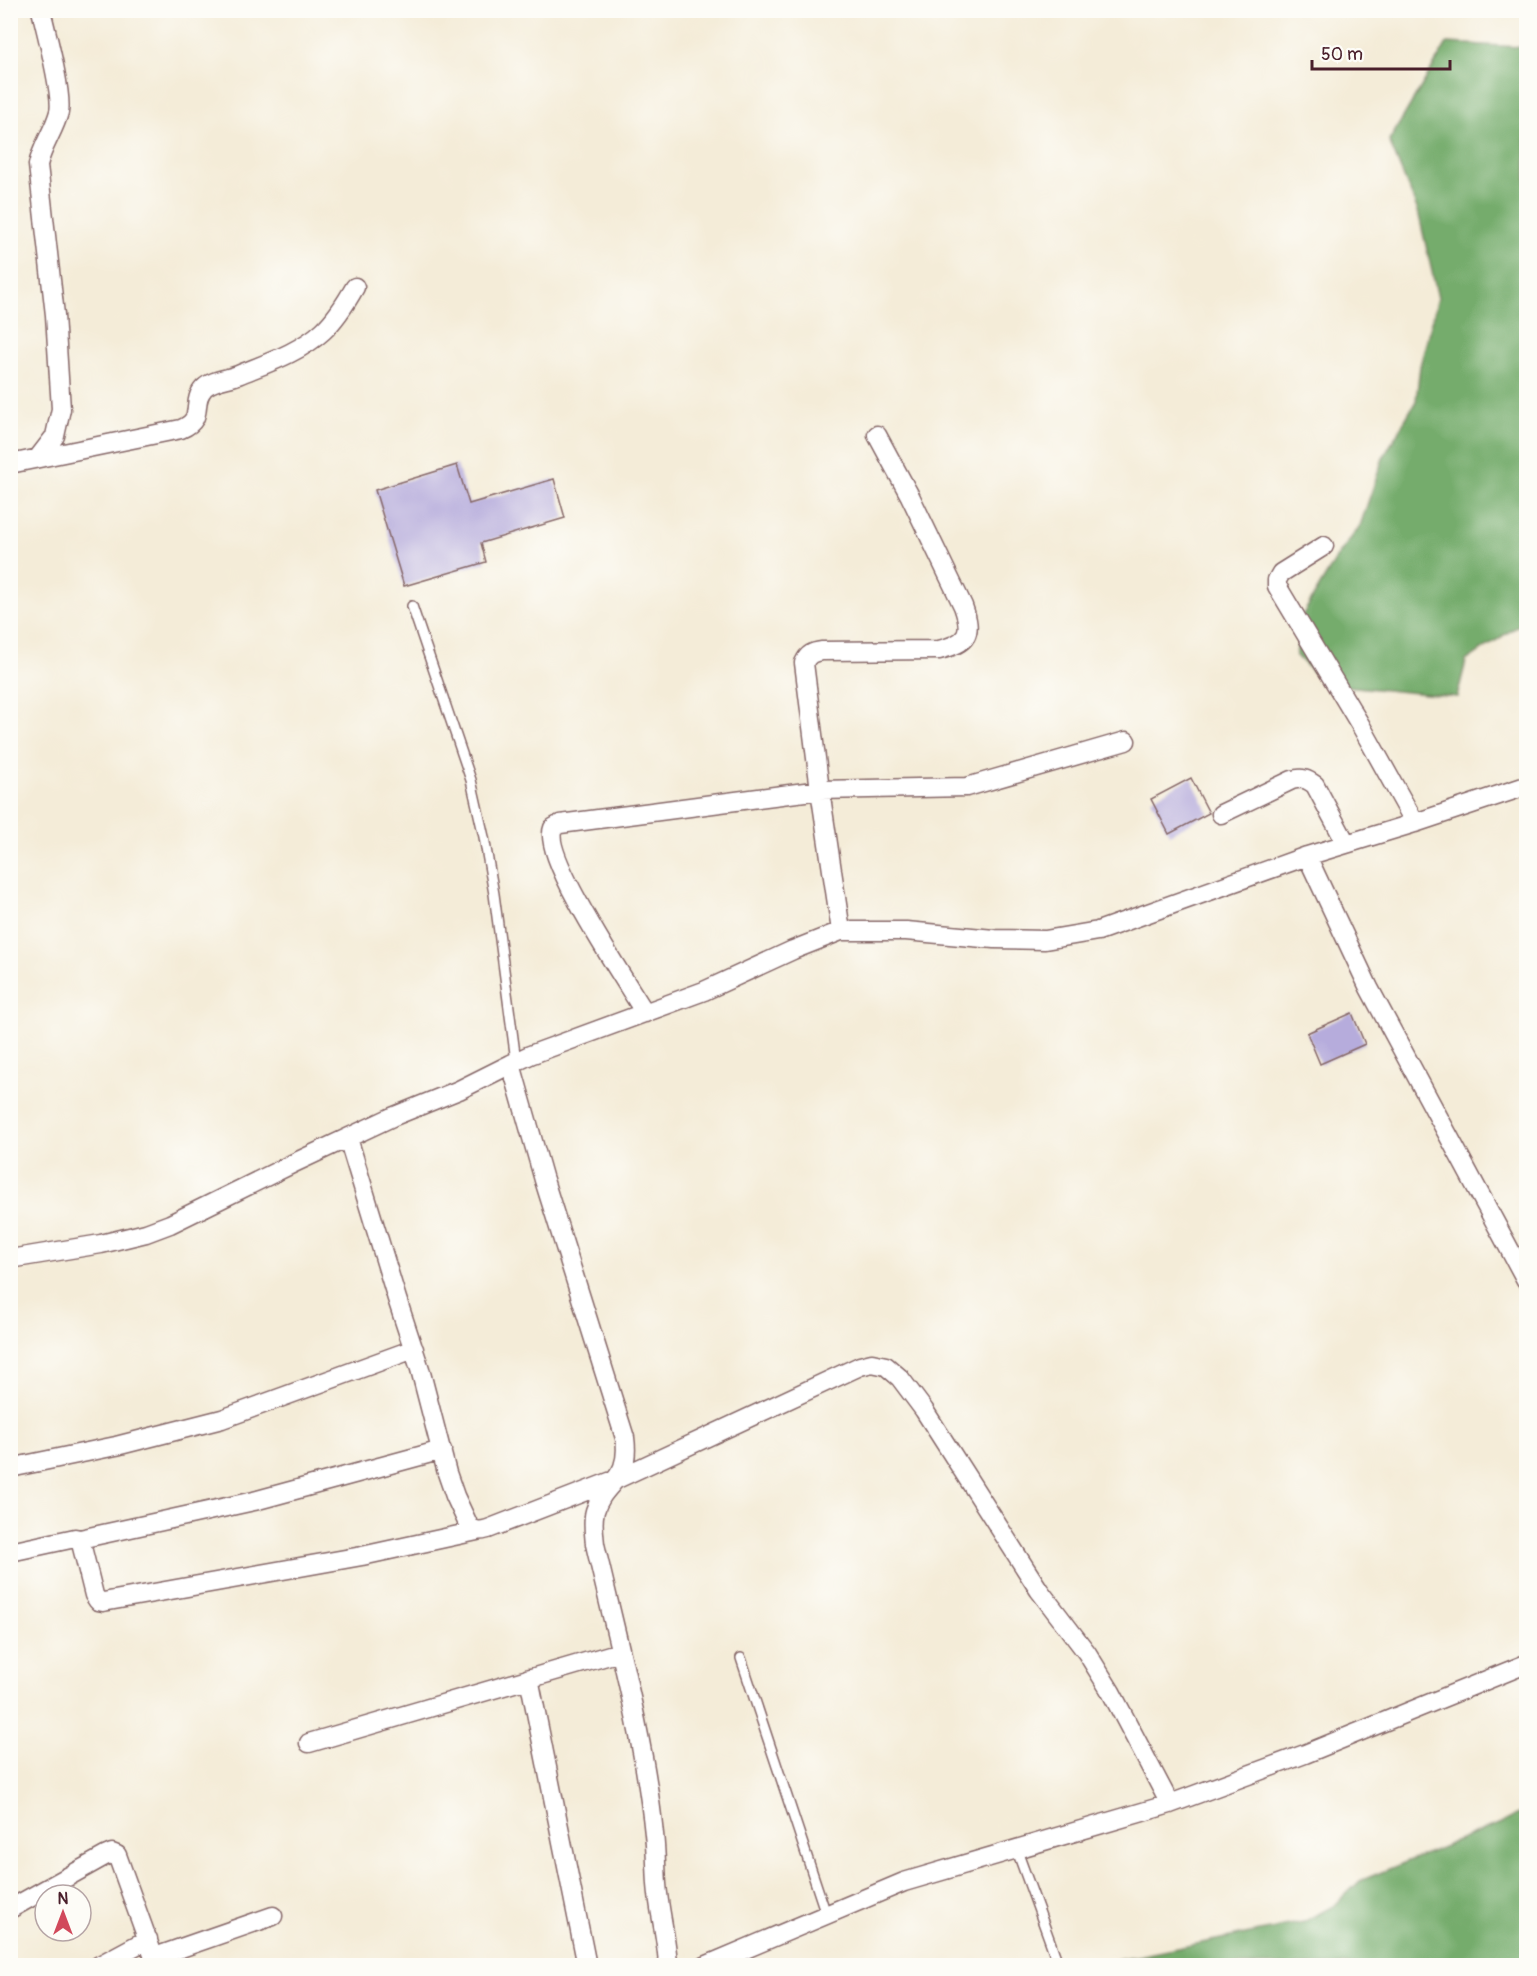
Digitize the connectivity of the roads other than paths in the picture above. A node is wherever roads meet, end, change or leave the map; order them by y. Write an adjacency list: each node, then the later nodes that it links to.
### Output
1 (41, 10): 4 (street)
2 (355, 287): 4 (street)
3 (877, 435): 10 (street)
4 (38, 458): 5 (street)
5 (10, 464)
6 (1324, 546): 12 (street)
7 (412, 606): 17 (lane)
8 (1126, 741): 10 (street)
9 (1527, 786): 12 (street)
10 (820, 790): 15 (street); 16 (street)
11 (1221, 814): 13 (street)
12 (1415, 823): 13 (street)
13 (1346, 843): 14 (street)
14 (1307, 856): 15 (street); 20 (street)
15 (841, 931): 16 (street)
16 (645, 1013): 17 (street)
17 (514, 1063): 18 (street); 24 (street)
18 (348, 1138): 19 (street); 21 (street)
19 (10, 1259)
20 (1524, 1268)
21 (414, 1349): 22 (street); 23 (street)
22 (442, 1450): 25 (street); 26 (street)
23 (10, 1468)
24 (617, 1479): 25 (street); 28 (street); 33 (street)
25 (477, 1531): 26 (street)
26 (80, 1539): 27 (street)
27 (10, 1550)
28 (620, 1652): 31 (street); 42 (street)
29 (741, 1658): 36 (lane)
30 (1527, 1664): 33 (street)
31 (529, 1678): 32 (street); 41 (street)
32 (309, 1743)
33 (1170, 1804): 34 (street)
34 (1016, 1848): 36 (street); 44 (lane)
35 (10, 1909): 38 (street)
36 (826, 1914): 43 (street)
37 (273, 1916): 39 (street)
38 (148, 1939): 39 (street); 40 (street)
39 (156, 1961)
40 (98, 1965)
41 (587, 1965)
42 (668, 1965)
43 (705, 1965)
44 (1059, 1965)

